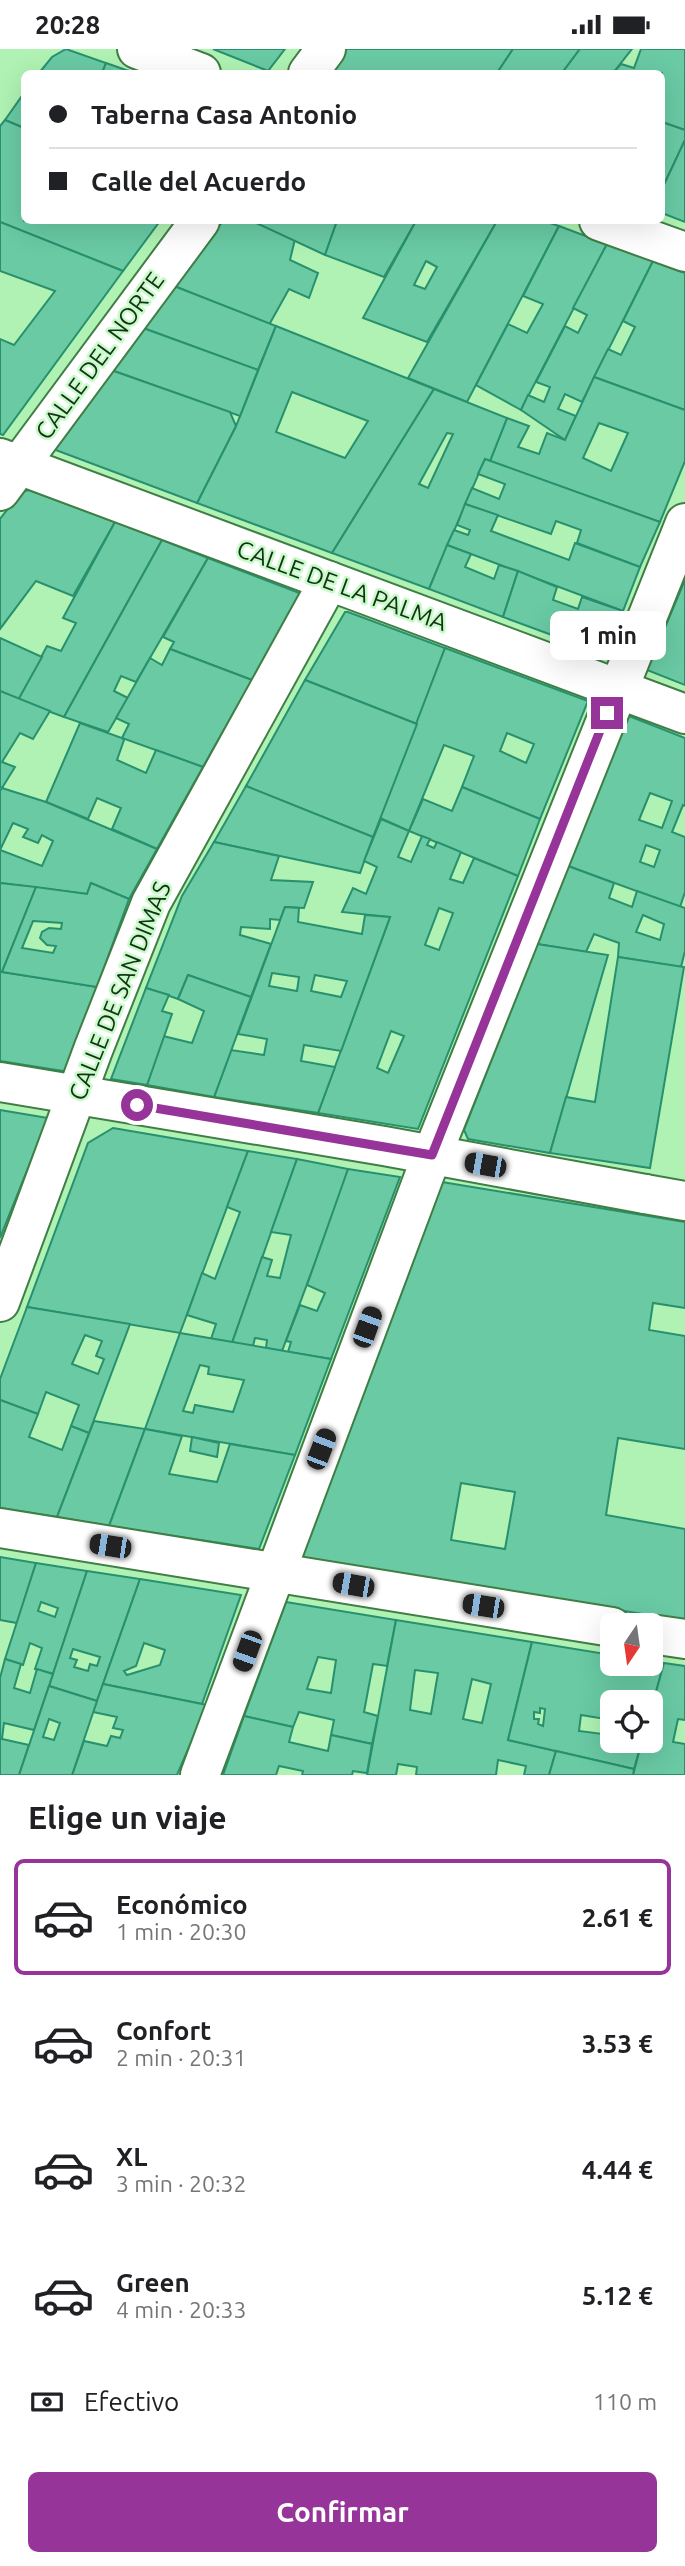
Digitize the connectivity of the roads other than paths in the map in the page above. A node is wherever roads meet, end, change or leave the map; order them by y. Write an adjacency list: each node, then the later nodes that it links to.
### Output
1 (137, 49): 3 (street)
2 (326, 49): 4 (street)
3 (193, 70)
4 (310, 70)
5 (198, 224): 8 (street, CALLE DEL NORTE)
6 (607, 224): 7 (street)
7 (685, 252)
8 (6, 471): 10 (street, CALLE DE LA PALMA)
9 (685, 523): 11 (street)
10 (329, 581): 11 (street, CALLE DE LA PALMA); 14 (street, CALLE DE SAN DIMAS)
11 (617, 688): 12 (street, CALLE DE LA PALMA); 15 (street)
12 (685, 714)
13 (0, 1082): 14 (street)
14 (77, 1095): 15 (street); 17 (street, CALLE DE SAN DIMAS)
15 (432, 1155): 16 (street); 19 (street)
16 (685, 1201)
17 (0, 1302)
18 (0, 1528): 19 (street)
19 (275, 1572): 20 (street); 23 (street)
20 (600, 1625)
21 (663, 1636): 22 (street)
22 (685, 1639)
23 (200, 1775)

